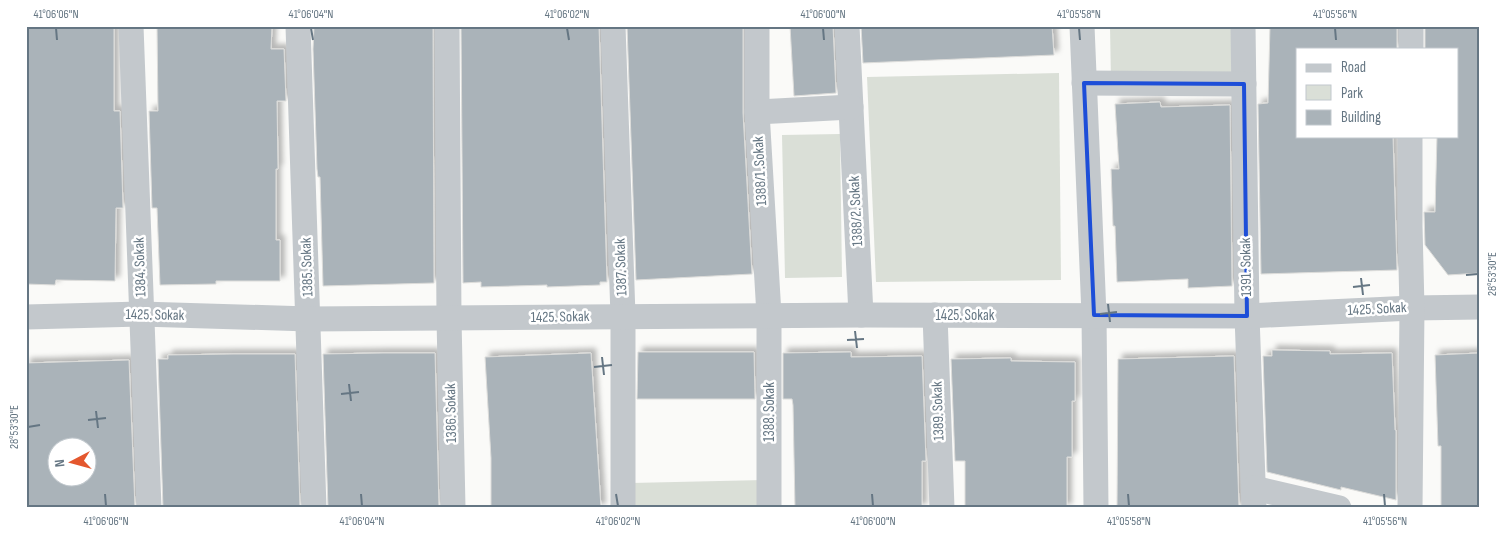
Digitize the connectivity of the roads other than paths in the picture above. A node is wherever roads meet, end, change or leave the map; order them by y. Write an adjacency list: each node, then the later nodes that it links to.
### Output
1 (131, 26): 18 (street, 1384. Sokak)
2 (298, 26): 27 (street, 1385. Sokak)
3 (447, 26): 26 (street, 1386. Sokak)
4 (613, 26): 22 (street, 1387. Sokak)
5 (757, 26): 14 (street, 1388/1 .Sokak)
6 (847, 26): 13 (street, 1388/2. Sokak)
7 (1082, 26): 11 (street)
8 (1243, 26): 12 (street, 1391. Sokak)
9 (1411, 26): 10 (street)
10 (1411, 48)
11 (1084, 84): 12 (street); 21 (street)
12 (1244, 84): 24 (street, 1391. Sokak)
13 (851, 107): 14 (street); 19 (street, 1388/2. Sokak)
14 (757, 112): 23 (street, 1388/1 .Sokak)
15 (1410, 138): 17 (street)
16 (1480, 307): 17 (street, 1425. Sokak)
17 (1412, 308): 24 (street, 1425. Sokak); 37 (street)
18 (141, 314): 25 (street, 1425. Sokak); 27 (street, 1425. Sokak); 29 (street, 1384. Sokak)
19 (861, 315): 20 (street, 1425. Sokak); 23 (street, 1425. Sokak)
20 (935, 315): 21 (street, 1425. Sokak); 34 (street, 1389. Sokak)
21 (1094, 315): 24 (street, 1425. Sokak); 35 (street)
22 (623, 316): 23 (street, 1425. Sokak); 26 (street, 1425. Sokak); 32 (street, 1387. Sokak)
23 (768, 316): 33 (street, 1388. Sokak)
24 (1247, 316): 28 (street, 1391. Sokak)
25 (26, 317)
26 (449, 318): 27 (street, 1425. Sokak); 31 (street, 1386. Sokak)
27 (308, 319): 30 (street, 1385. Sokak)
28 (1254, 498): 36 (street)
29 (148, 508)
30 (314, 508)
31 (453, 508)
32 (623, 508)
33 (770, 508)
34 (942, 508)
35 (1096, 508)
36 (1339, 508)
37 (1410, 508)

